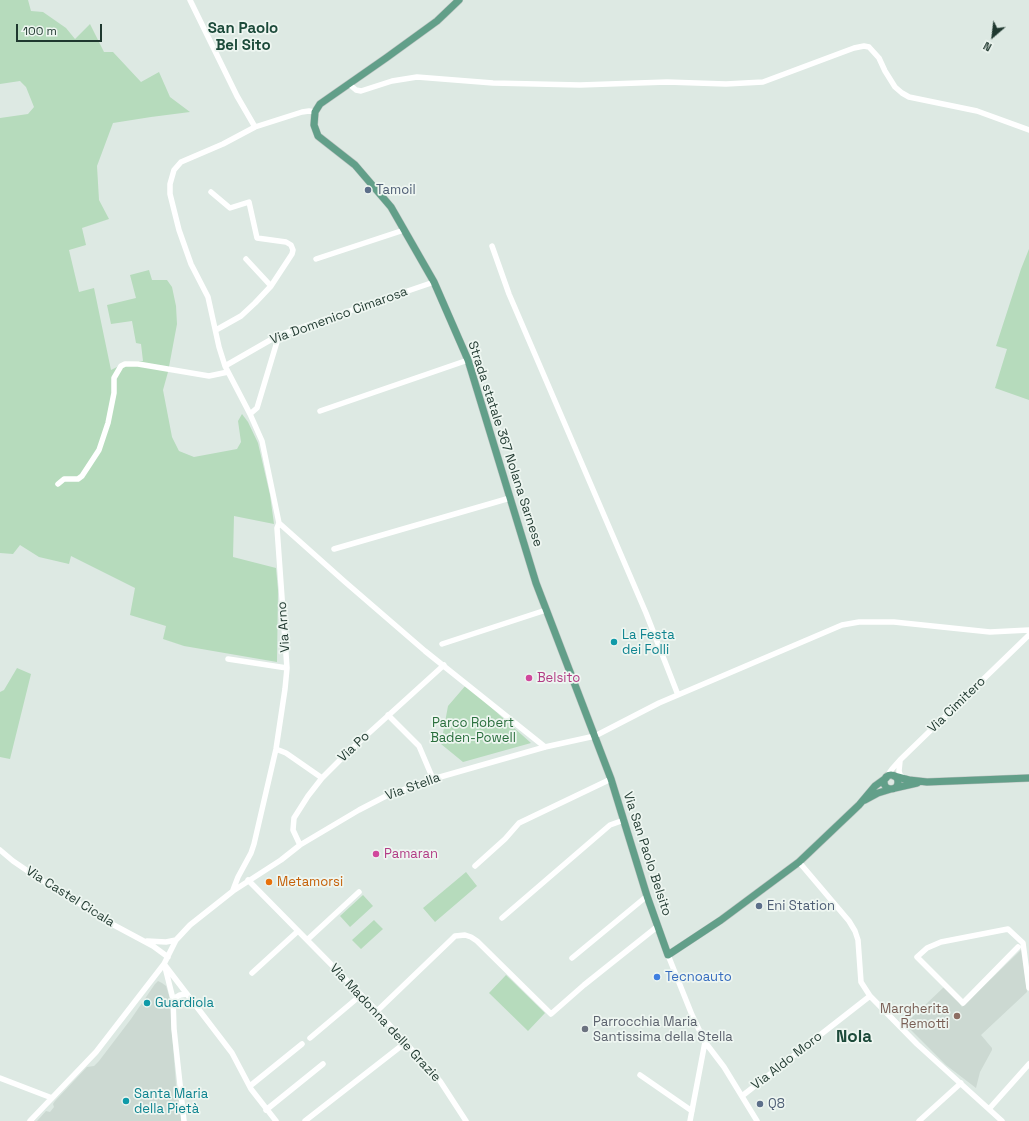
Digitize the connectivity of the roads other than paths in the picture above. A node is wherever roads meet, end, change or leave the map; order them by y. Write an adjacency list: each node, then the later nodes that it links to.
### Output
1 (190, 0): 5 (street)
2 (459, 0): 3 (main road)
3 (349, 84): 4 (main road); 6 (street)
4 (315, 112): 5 (street, Via Arno); 8 (main road, Strada statale 367 Nolana Sarnese)
5 (255, 128): 14 (street, Via Arno)
6 (1029, 130)
7 (211, 192): 13 (street)
8 (404, 230): 11 (street); 12 (main road, Strada statale 367 Nolana Sarnese)
9 (492, 246): 33 (street)
10 (246, 259): 13 (street)
11 (316, 259)
12 (434, 282): 15 (street, Via Domenico Cimarosa); 16 (main road, Strada statale 367 Nolana Sarnese)
13 (272, 286): 14 (street)
14 (216, 330): 17 (street, Via Arno)
15 (279, 335): 17 (street, Via Domenico Cimarosa); 20 (street)
16 (468, 360): 19 (street); 22 (main road, Strada statale 367 Nolana Sarnese)
17 (225, 366): 18 (street, Via Arno)
18 (228, 372): 20 (street, Via Arno); 21 (street)
19 (320, 411)
20 (250, 414): 23 (street, Via Arno)
21 (58, 484)
22 (510, 498): 24 (street); 25 (main road, Strada statale 367 Nolana Sarnese)
23 (279, 523): 31 (street); 32 (street, Via Arno)
24 (334, 549)
25 (536, 583): 26 (main road, Via San Paolo Belsito)
26 (546, 610): 29 (street); 35 (main road, Via San Paolo Belsito)
27 (1029, 630): 33 (street, Via Stella)
28 (1029, 636): 38 (street, Via Cimitero)
29 (442, 644)
30 (228, 659): 32 (street)
31 (444, 665): 34 (street, Via Po); 36 (street)
32 (287, 668): 37 (street, Via Arno)
33 (678, 695): 35 (street, Via Stella)
34 (388, 715): 40 (street, Via Po); 44 (street)
35 (595, 736): 36 (street, Via Stella); 42 (main road, Via San Paolo Belsito)
36 (545, 747): 44 (street, Via Stella)
37 (276, 749): 40 (street); 54 (street, Via Arno)
38 (900, 760): 39 (street, Via Cimitero); 43 (street)
39 (889, 776): 43 (main road); 46 (main road); 46 (main road); 47 (main road)
40 (322, 778): 49 (street, Via Po)
41 (1029, 778): 45 (main road)
42 (611, 779): 48 (main road, Via San Paolo Belsito); 52 (street)
43 (905, 779): 45 (main road)
44 (433, 780): 49 (street, Via Stella)
45 (927, 782): 46 (main road)
46 (893, 788): 47 (main road)
47 (859, 805): 51 (main road)
48 (624, 820): 56 (main road, Via San Paolo Belsito); 57 (street)
49 (300, 845): 53 (street, Via Stella)
50 (0, 850): 60 (street, Via Castel Cicala)
51 (799, 862): 64 (main road); 72 (street)
52 (475, 866)
53 (248, 880): 54 (street, Via Stella); 59 (street, Via Madonna delle Grazie)
54 (233, 891): 61 (street)
55 (359, 892): 62 (street)
56 (647, 896): 58 (main road, Via San Paolo Belsito); 66 (street)
57 (502, 918)
58 (658, 926): 64 (main road, Via San Paolo Belsito); 74 (street)
59 (298, 931): 62 (street, Via Madonna delle Grazie); 68 (street)
60 (143, 940): 61 (street); 65 (street)
61 (176, 940): 65 (street)
62 (307, 940): 71 (street, Via Madonna delle Grazie)
63 (1018, 948): 69 (street)
64 (668, 955): 76 (street, Via San Paolo Belsito)
65 (168, 958): 67 (street)
66 (572, 958)
67 (164, 964): 70 (street); 73 (street); 86 (street)
68 (252, 973)
69 (1029, 988)
70 (187, 994): 73 (street); 84 (street)
71 (361, 995): 74 (street, Via Madonna delle Grazie); 75 (street)
72 (870, 996): 83 (street); 85 (street, Via Aldo Moro)
73 (173, 998): 91 (street)
74 (377, 1012): 77 (street, Via Madonna delle Grazie)
75 (310, 1038)
76 (705, 1042): 85 (street, Via San Paolo Belsito); 89 (street)
77 (405, 1043): 93 (street); 94 (street, Via Madonna delle Grazie)
78 (302, 1044): 84 (street)
79 (323, 1064): 88 (street)
80 (1029, 1064): 87 (street)
81 (640, 1076): 89 (street)
82 (0, 1078): 86 (street)
83 (961, 1083): 87 (street); 97 (street)
84 (250, 1086): 88 (street)
85 (742, 1096): 96 (street, Via San Paolo Belsito)
86 (52, 1098): 90 (street)
87 (989, 1109): 98 (street)
88 (266, 1110): 92 (street)
89 (692, 1110): 95 (street)
90 (30, 1121)
91 (184, 1121)
92 (276, 1121)
93 (305, 1121)
94 (466, 1121)
95 (690, 1121)
96 (757, 1121)
97 (919, 1121)
98 (1002, 1121)

